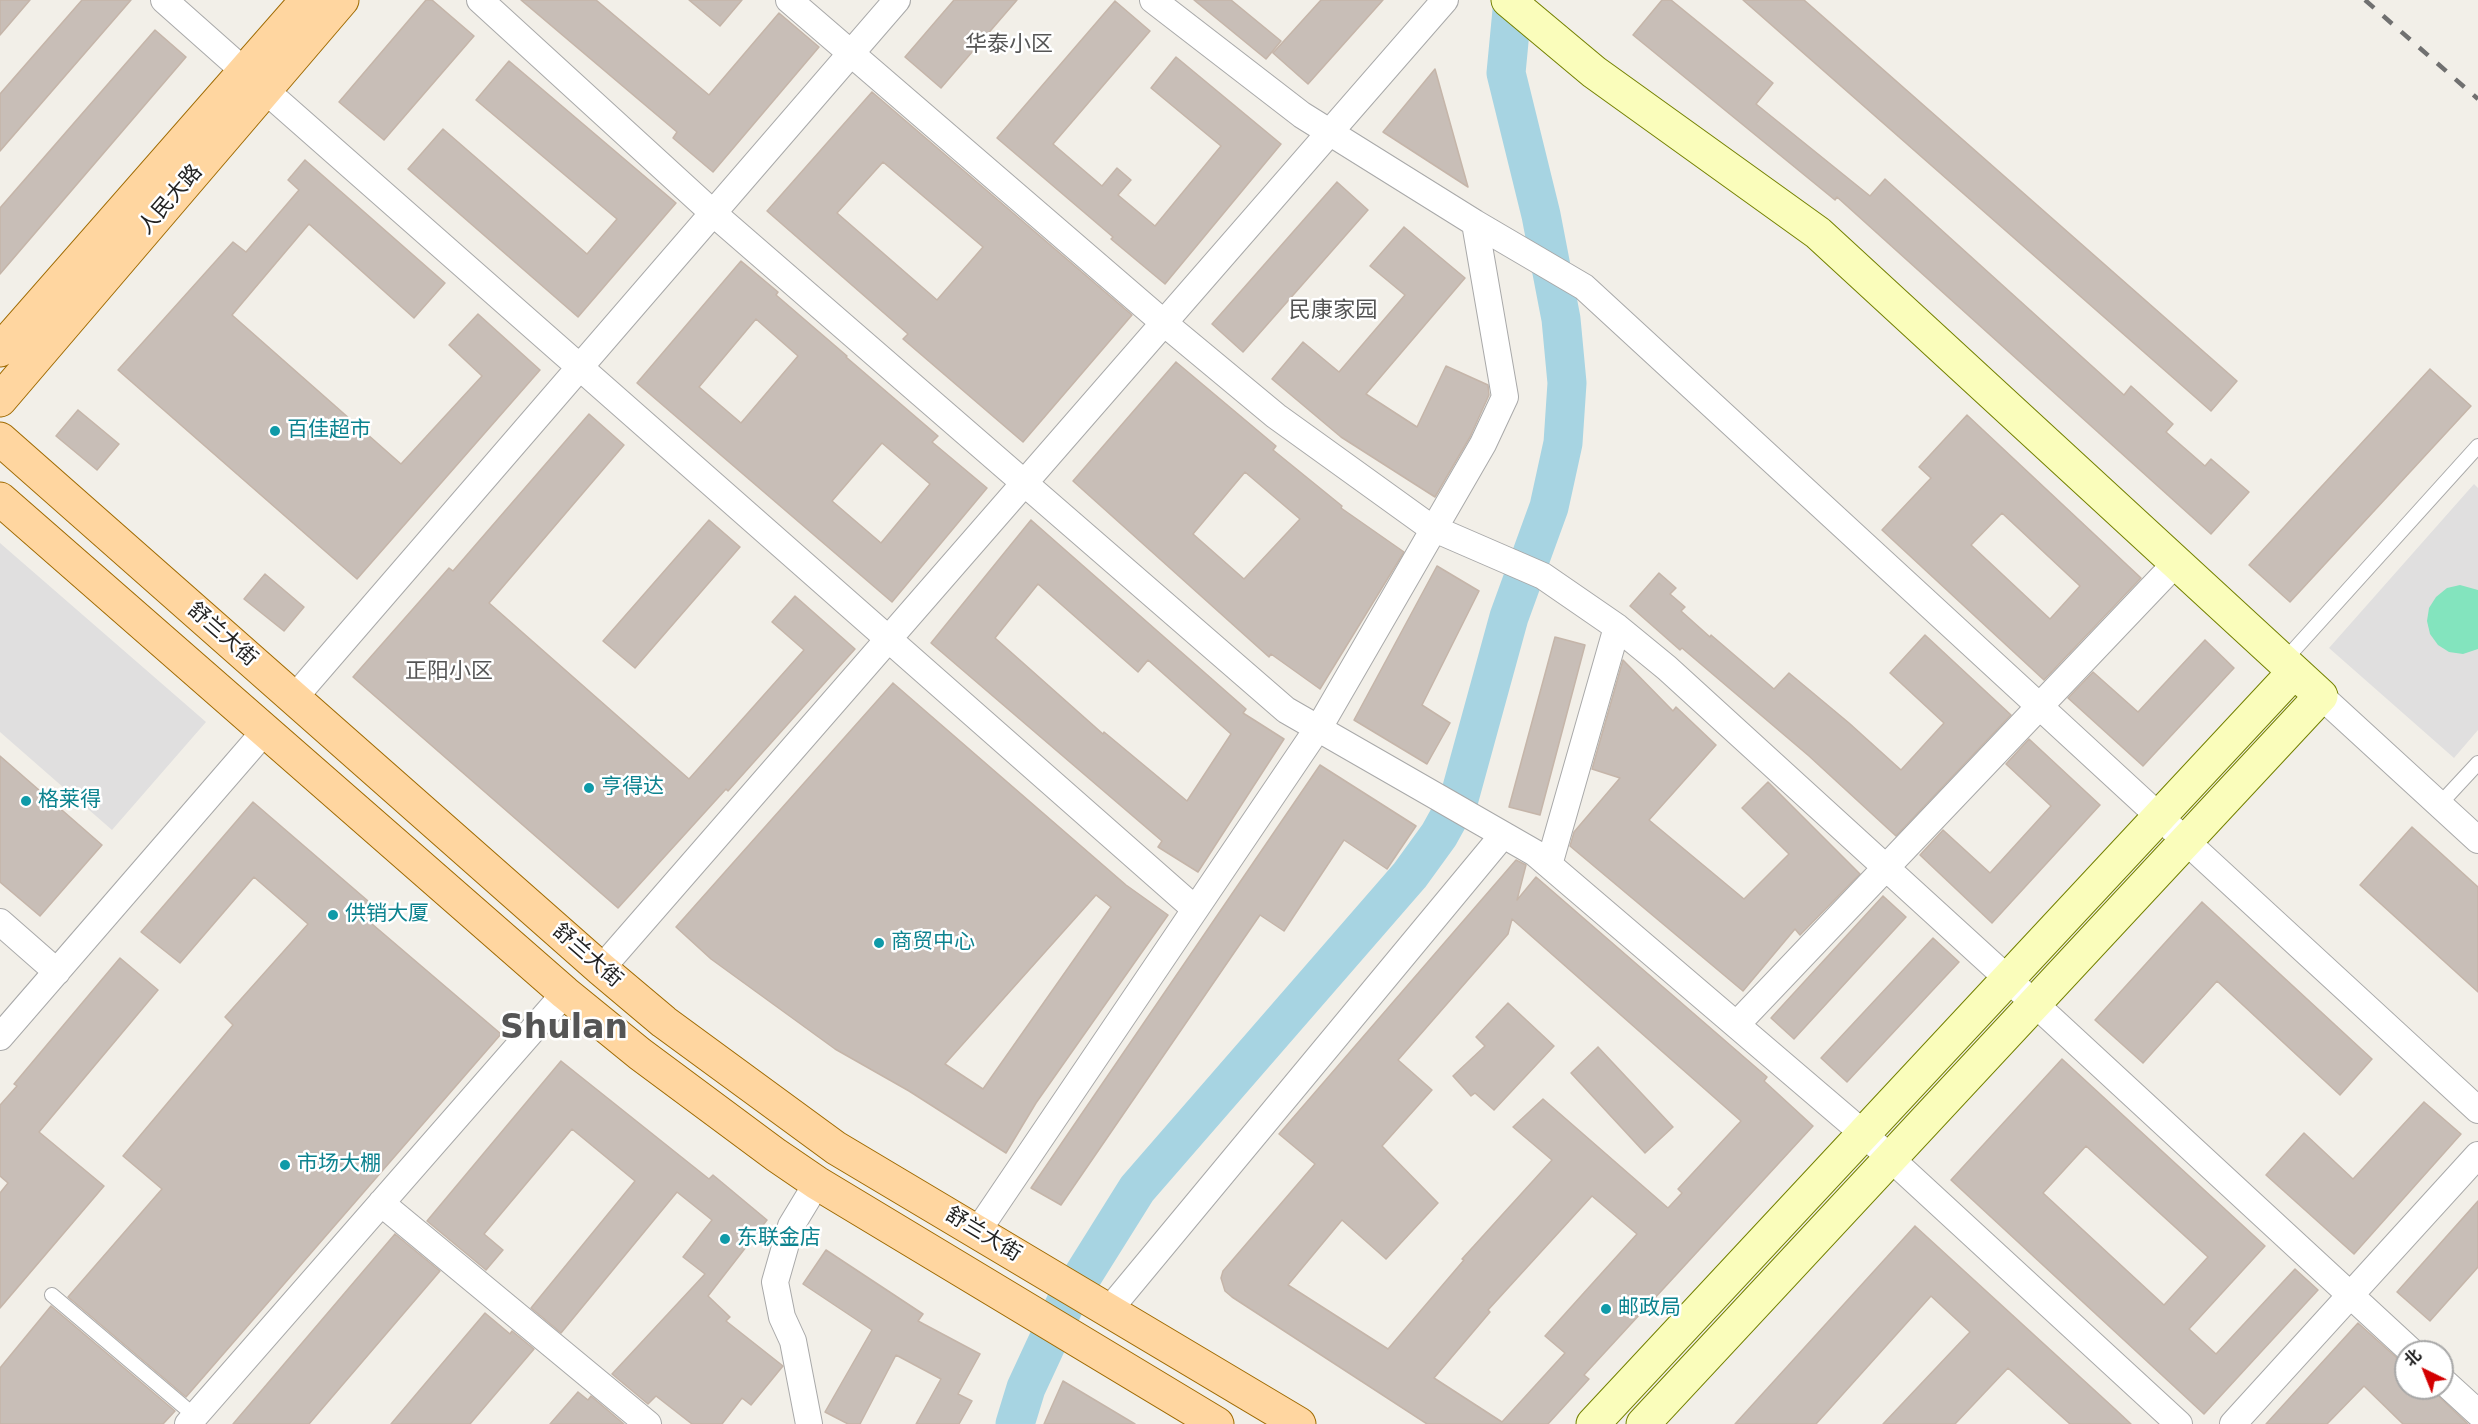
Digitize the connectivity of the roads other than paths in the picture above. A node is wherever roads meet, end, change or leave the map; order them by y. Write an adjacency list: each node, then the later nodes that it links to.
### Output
1 (164, 0): 11 (street)
2 (307, 0): 11 (main road, 人民大路)
3 (342, 0): 11 (main road, 人民大路)
4 (480, 0): 13 (street)
5 (789, 0): 10 (street)
6 (897, 0): 10 (street)
7 (1153, 0): 12 (street)
8 (1445, 0): 12 (street)
9 (1508, 0): 24 (street)
10 (851, 53): 13 (street); 15 (street)
11 (255, 80): 16 (main road, 人民大路); 17 (street); 18 (main road, 人民大路)
12 (1330, 132): 14 (street); 15 (street)
13 (713, 213): 17 (street); 21 (street)
14 (1478, 225): 23 (street); 30 (street)
15 (1164, 323): 21 (street); 23 (street)
16 (0, 350)
17 (580, 367): 26 (street); 29 (street)
18 (0, 400)
19 (0, 439): 29 (main road, 舒兰大街)
20 (2478, 446): 27 (lane)
21 (1025, 483): 26 (street); 31 (street)
22 (0, 499): 32 (main road, 舒兰大街)
23 (1433, 528): 25 (street); 31 (street)
24 (2176, 563): 27 (street); 30 (street)
25 (1617, 627): 39 (street); 40 (street)
26 (888, 639): 41 (street); 43 (street)
27 (2288, 667): 28 (street); 35 (street)
28 (2321, 696): 34 (street); 38 (street)
29 (294, 698): 43 (main road, 舒兰大街)
30 (2039, 707): 35 (street); 40 (street)
31 (1318, 728): 36 (street); 41 (street)
32 (265, 731): 44 (street); 46 (main road, 舒兰大街)
33 (2478, 763): 34 (lane)
34 (2439, 806): 37 (street)
35 (2158, 818): 38 (street); 45 (street)
36 (1500, 833): 39 (street); 59 (street)
37 (2478, 840)
38 (2185, 842): 47 (street); 50 (street)
39 (1549, 865): 48 (street)
40 (1886, 867): 45 (street); 48 (street)
41 (1195, 909): 56 (street)
42 (0, 922): 44 (street)
43 (601, 969): 56 (main road, 舒兰大街)
44 (57, 972): 49 (street)
45 (2008, 979): 47 (street); 51 (street)
46 (565, 993): 54 (main road, 舒兰大街); 55 (street)
47 (2035, 1004): 53 (street); 58 (street)
48 (1737, 1024): 51 (street)
49 (0, 1037)
50 (2478, 1110)
51 (1864, 1134): 53 (street); 68 (street)
52 (2478, 1155): 58 (street)
53 (1891, 1158): 69 (street); 70 (street)
54 (817, 1183): 65 (street); 66 (main road, 舒兰大街)
55 (381, 1203): 63 (street); 64 (street)
56 (991, 1240): 59 (main road, 舒兰大街)
57 (52, 1295): 63 (lane)
58 (2350, 1295): 60 (street); 71 (street)
59 (1108, 1309): 67 (main road, 舒兰大街)
60 (2399, 1340)
61 (2454, 1391): 62 (street)
62 (2478, 1413)
63 (191, 1420)
64 (648, 1424)
65 (809, 1424)
66 (1216, 1424)
67 (1299, 1424)
68 (1593, 1424)
69 (1643, 1424)
70 (2179, 1424)
71 (2233, 1424)

